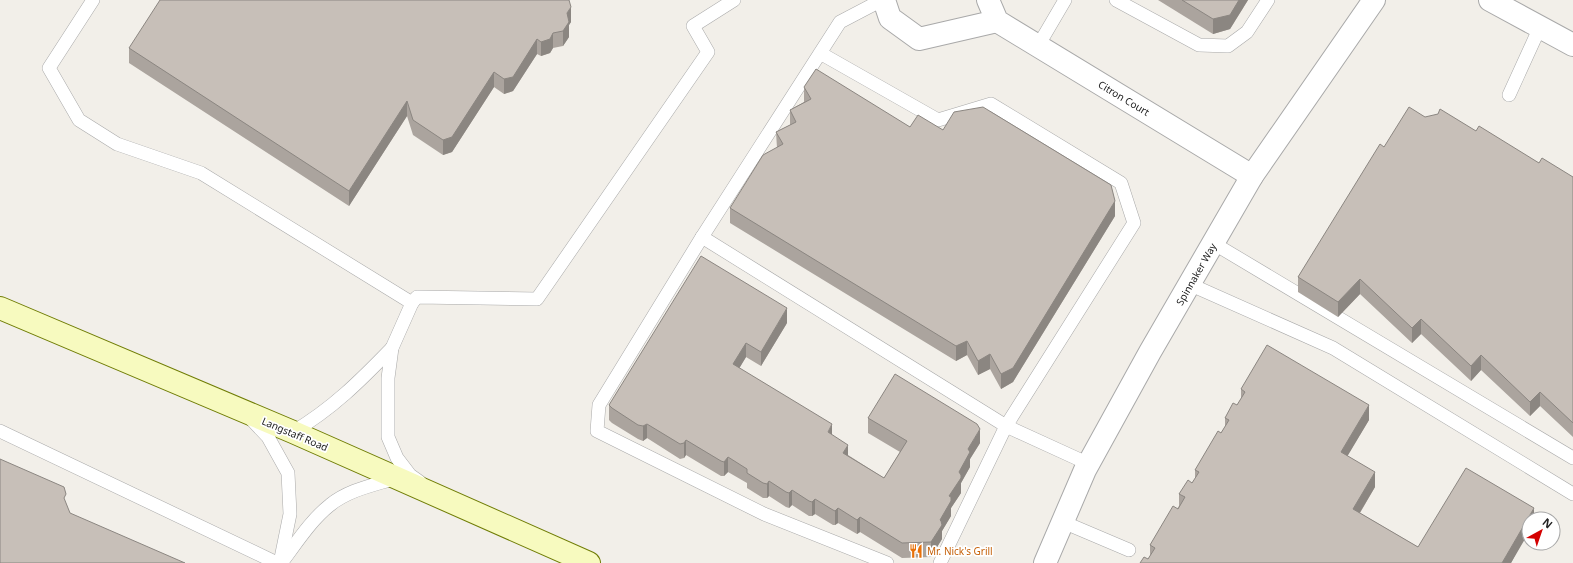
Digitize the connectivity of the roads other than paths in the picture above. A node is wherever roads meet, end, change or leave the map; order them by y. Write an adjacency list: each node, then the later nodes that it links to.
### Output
1 (93, 0): 20 (lane)
2 (734, 0): 20 (lane)
3 (883, 0): 10 (street); 14 (lane)
4 (988, 0): 10 (street)
5 (1065, 0): 13 (lane)
6 (1116, 0): 7 (lane)
7 (1268, 0)
8 (1374, 0): 16 (street, Spinnaker Way)
9 (1490, 0): 11 (street)
10 (997, 20): 13 (street, Citron Court)
11 (1540, 27): 12 (street); 15 (lane)
12 (1573, 45)
13 (1038, 46): 16 (street, Citron Court)
14 (820, 53): 17 (lane); 24 (lane)
15 (1509, 95)
16 (1252, 176): 18 (street, Spinnaker Way)
17 (702, 237): 24 (lane); 37 (lane)
18 (1213, 243): 19 (street, Spinnaker Way); 27 (lane)
19 (1189, 284): 28 (street, Spinnaker Way); 30 (lane)
20 (412, 303): 22 (lane)
21 (0, 308): 23 (main road, Langstaff Road)
22 (392, 348): 26 (lane); 31 (lane)
23 (245, 413): 26 (main road, Langstaff Road); 35 (lane)
24 (1006, 426): 28 (lane); 38 (lane)
25 (0, 431): 34 (lane)
26 (292, 432): 29 (main road, Langstaff Road)
27 (1573, 458)
28 (1089, 464): 32 (street, Spinnaker Way)
29 (396, 478): 31 (main road, Langstaff Road); 35 (lane)
30 (1573, 494)
31 (440, 496): 36 (main road, Langstaff Road)
32 (1063, 522): 33 (lane); 39 (street, Spinnaker Way)
33 (1129, 550)
34 (277, 563)
35 (280, 563)
36 (589, 563)
37 (887, 563)
38 (940, 563)
39 (1045, 563)

